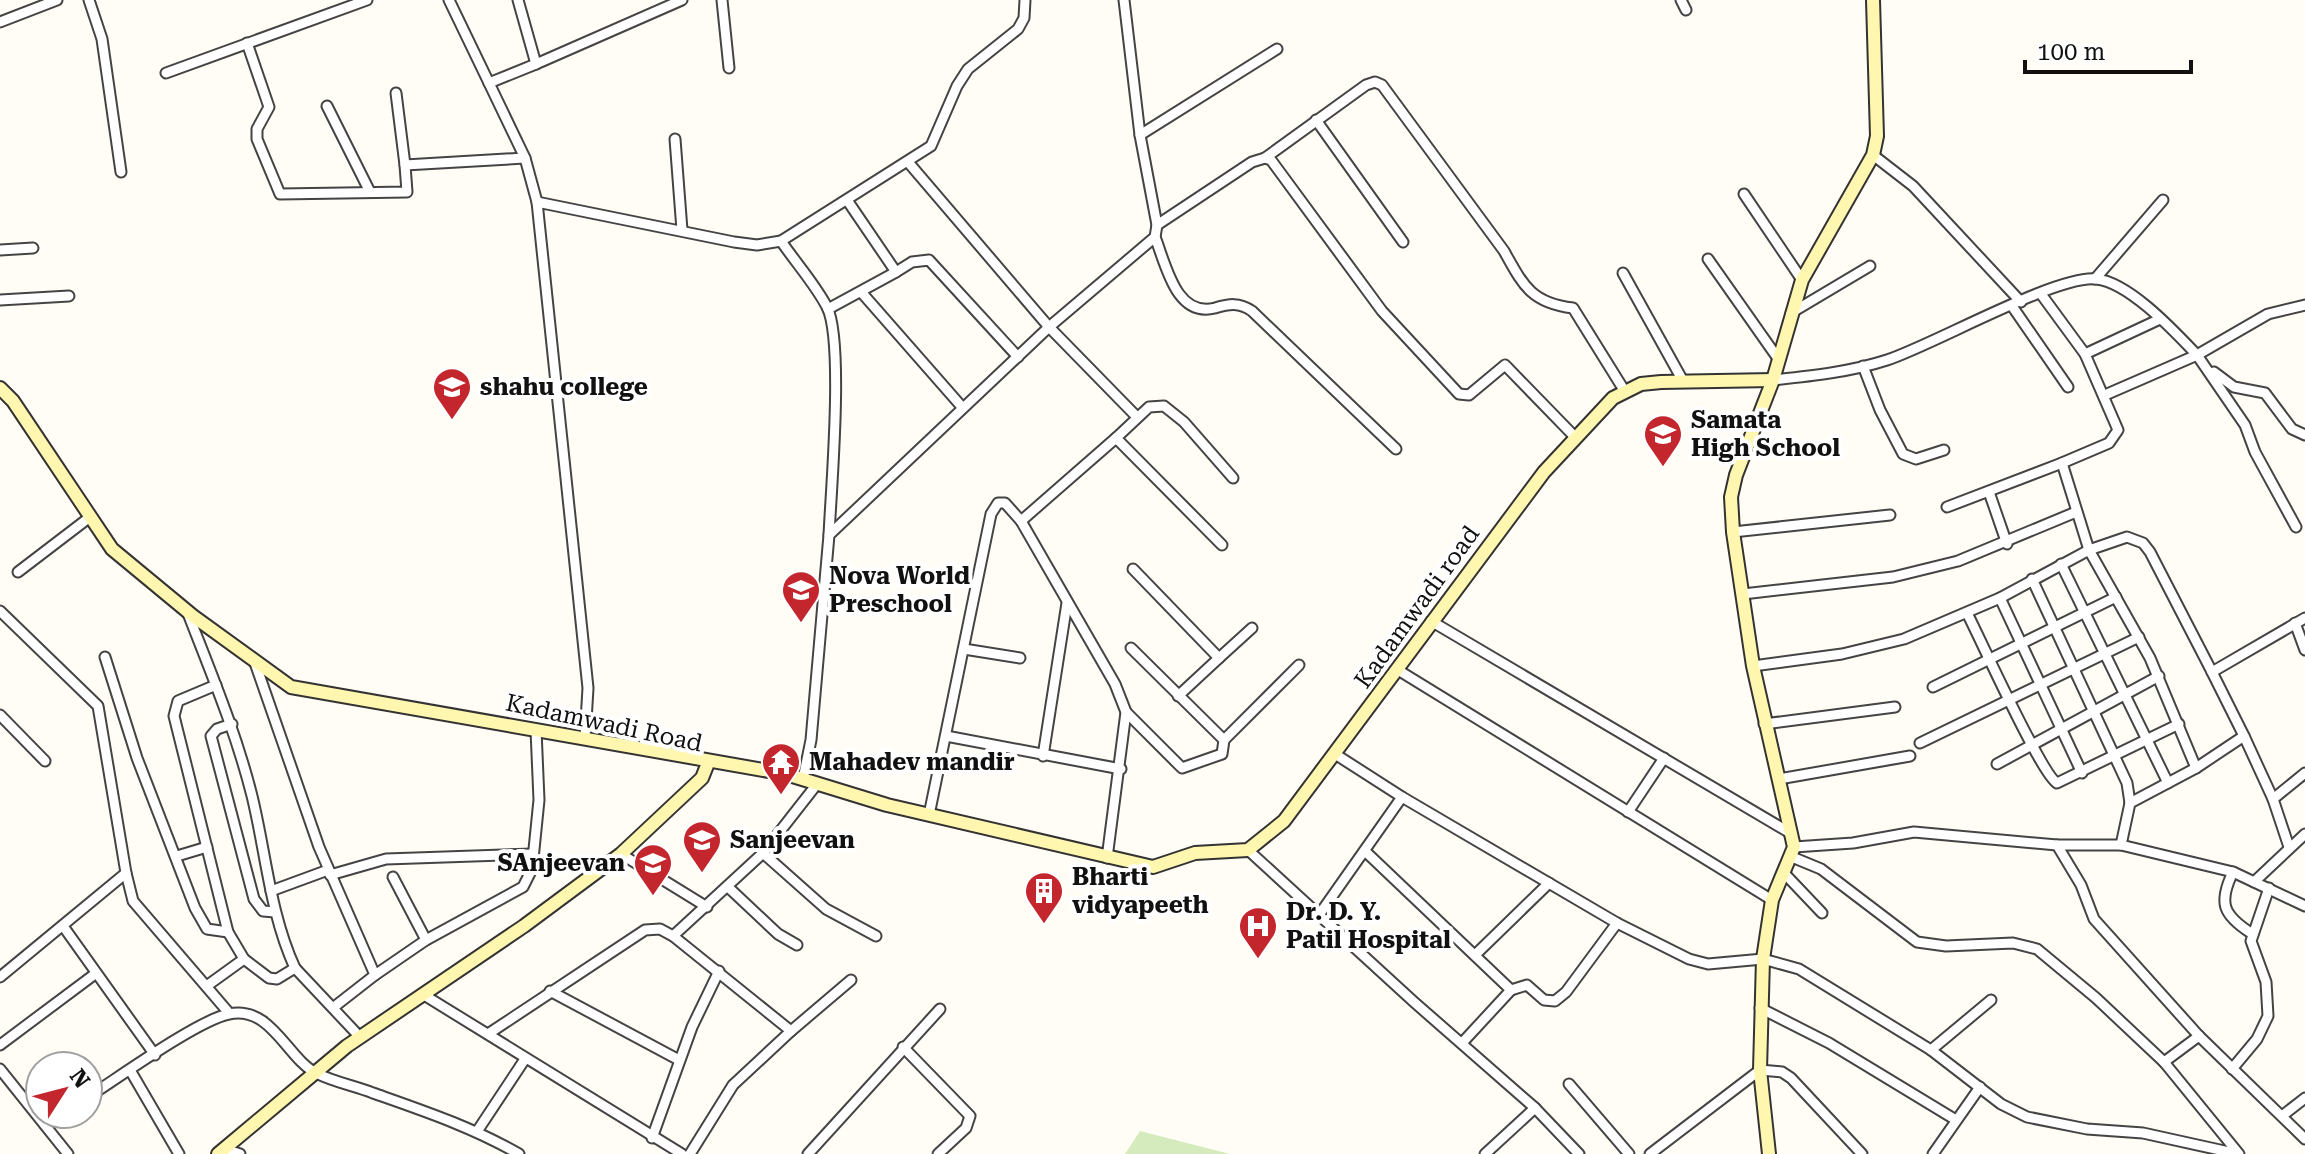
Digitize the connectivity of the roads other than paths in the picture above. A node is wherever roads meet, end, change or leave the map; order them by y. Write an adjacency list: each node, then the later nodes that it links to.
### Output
1 (57, 0): 13 (street)
2 (89, 0): 30 (street)
3 (367, 0): 14 (street)
4 (449, 0): 19 (street)
5 (518, 0): 16 (street)
6 (682, 0): 16 (street)
7 (722, 0): 17 (street)
8 (1025, 0): 28 (street)
9 (1124, 0): 23 (street)
10 (1681, 0): 12 (street)
11 (1873, 0): 25 (street)
12 (1686, 10)
13 (0, 22)
14 (247, 43): 18 (street); 31 (street)
15 (1277, 49): 23 (street)
16 (536, 64): 19 (street)
17 (729, 68)
18 (166, 73)
19 (489, 83): 26 (street)
20 (396, 93): 29 (street)
21 (327, 106): 31 (street)
22 (1316, 120): 27 (street); 40 (street); 68 (street)
23 (1140, 135): 36 (street)
24 (675, 139): 37 (street)
25 (1873, 155): 48 (street); 53 (street)
26 (525, 158): 29 (street); 35 (street)
27 (1265, 158): 36 (street); 73 (street)
28 (908, 162): 33 (street); 58 (street)
29 (405, 165): 31 (street)
30 (121, 172)
31 (370, 192)
32 (1744, 194): 48 (street)
33 (847, 200): 39 (street); 45 (street)
34 (2163, 200): 47 (street)
35 (537, 202): 37 (street); 142 (street)
36 (1157, 225): 38 (street)
37 (682, 230): 39 (street)
38 (1155, 237): 58 (street); 75 (street)
39 (781, 241): 55 (street)
40 (1403, 242)
41 (33, 248): 42 (street)
42 (0, 250)
43 (1708, 259): 62 (street)
44 (1870, 266): 56 (street)
45 (896, 272): 49 (street); 61 (street)
46 (1623, 273): 65 (street)
47 (2095, 279): 50 (street); 57 (street)
48 (1802, 280): 56 (street)
49 (862, 293): 55 (street); 70 (street)
50 (2041, 294): 53 (street); 59 (street)
51 (69, 296): 52 (street)
52 (0, 300)
53 (2016, 304): 63 (street); 66 (street)
54 (2305, 305): 60 (street)
55 (828, 309): 87 (street)
56 (1791, 313): 62 (street)
57 (2160, 319): 59 (street); 60 (street)
58 (1049, 327): 61 (street); 71 (street)
59 (2085, 354): 69 (street)
60 (2197, 355): 69 (street); 72 (street); 85 (street)
61 (1018, 357): 70 (street)
62 (1779, 360): 64 (street)
63 (1863, 366): 64 (street); 76 (street)
64 (1773, 380): 65 (street); 86 (street)
65 (1683, 381): 68 (street)
66 (2068, 387)
67 (0, 388): 83 (street, Kadamwadi Road)
68 (1624, 390): 73 (street, Kadamwadi road)
69 (2105, 395): 77 (street)
70 (962, 407): 87 (street)
71 (1137, 417): 74 (street); 78 (street)
72 (2305, 435)
73 (1574, 436): 104 (street, Kadamwadi road)
74 (1116, 438): 84 (street); 89 (street)
75 (1396, 449)
76 (1944, 450)
77 (2062, 463): 79 (street); 81 (street)
78 (1233, 478)
79 (1989, 492): 80 (street); 88 (street)
80 (1947, 507)
81 (2076, 512): 88 (street); 90 (street)
82 (1890, 515): 86 (street)
83 (90, 517): 93 (street); 100 (street, Kadamwadi Road)
84 (1021, 521): 98 (street); 111 (street)
85 (2296, 527)
86 (1733, 532): 95 (street)
87 (829, 535): 159 (street)
88 (2007, 544): 95 (street)
89 (1222, 545)
90 (2089, 550): 91 (street); 96 (street); 123 (street)
91 (2061, 564): 94 (street); 102 (street)
92 (1133, 569): 116 (street)
93 (18, 572)
94 (2032, 579): 97 (street); 107 (street)
95 (1743, 594): 120 (street)
96 (2116, 597): 102 (street); 108 (street)
97 (2000, 598): 101 (street); 109 (street)
98 (1067, 603): 132 (street); 148 (street)
99 (0, 611): 183 (street)
100 (187, 611): 117 (street, Kadamwadi Road); 125 (street)
101 (1967, 613): 118 (street); 120 (street)
102 (2084, 613): 107 (street); 113 (street)
103 (2305, 618): 105 (street)
104 (1431, 621): 121 (street, Kadamwadi road); 150 (street)
105 (2295, 623): 112 (street); 123 (street)
106 (1252, 628): 116 (street)
107 (2054, 628): 109 (street); 122 (street)
108 (2139, 637): 113 (street); 124 (street)
109 (2022, 645): 118 (street); 126 (street)
110 (1131, 648): 129 (street)
111 (964, 649): 115 (street); 140 (street)
112 (2305, 650)
113 (2105, 655): 122 (street); 128 (street)
114 (105, 657): 179 (street)
115 (1020, 658)
116 (1219, 658): 129 (street)
117 (254, 660): 139 (street, Kadamwadi Road); 181 (street)
118 (1991, 660): 127 (street); 130 (street)
119 (1299, 665): 143 (street)
120 (1753, 666): 136 (street)
121 (1398, 670): 147 (street, Kadamwadi road); 166 (street)
122 (2075, 670): 126 (street); 133 (street)
123 (2212, 672): 141 (street)
124 (2159, 676): 128 (street); 137 (street)
125 (216, 685): 135 (street); 172 (street)
126 (2042, 685): 130 (street); 138 (street)
127 (1933, 687)
128 (2124, 695): 133 (street); 144 (street)
129 (1178, 696): 143 (street)
130 (2012, 700): 145 (street); 146 (street)
131 (1895, 707): 136 (street)
132 (1126, 712): 143 (street); 156 (street)
133 (2094, 712): 138 (street); 151 (street)
134 (0, 715): 152 (street)
135 (232, 724): 190 (street); 194 (street)
136 (1764, 724): 160 (street)
137 (2179, 724): 144 (street); 155 (street)
138 (2063, 729): 146 (street); 157 (street)
139 (536, 730): 142 (street, Kadamwadi Road); 177 (street)
140 (946, 736): 148 (street); 167 (street)
141 (2244, 736): 155 (street); 164 (street)
142 (585, 738): 153 (street, Kadamwadi Road)
143 (1224, 740)
144 (2147, 740): 151 (street); 161 (street)
145 (1920, 743)
146 (2031, 745): 154 (street); 157 (street)
147 (1335, 754): 163 (street); 174 (street, Kadamwadi road)
148 (1043, 756): 156 (street)
149 (1910, 756): 160 (street)
150 (1664, 758): 166 (street); 171 (street)
151 (2115, 758): 157 (street); 165 (street)
152 (45, 761)
153 (708, 763): 159 (street, Kadamwadi road); 178 (street, Kadamwadi Road)
154 (1997, 764)
155 (2196, 768): 161 (street)
156 (1121, 769): 180 (street)
157 (2082, 773)
158 (2305, 773): 164 (street)
159 (803, 779): 162 (street, Kadamwadi road)
160 (1779, 779): 171 (street)
161 (2168, 783): 165 (street)
162 (817, 784): 167 (street, Kadamwadi road); 175 (street)
163 (1402, 797): 176 (street); 187 (street)
164 (2273, 799): 173 (street)
165 (2130, 803): 170 (street)
166 (1628, 812): 191 (street)
167 (929, 815): 180 (street, Kadamwadi road)
168 (2305, 834): 173 (street)
169 (2057, 845): 170 (street); 171 (street); 226 (street)
170 (2121, 845): 182 (street)
171 (1793, 846): 184 (street); 234 (street)
172 (207, 847): 179 (street); 199 (street)
173 (2289, 847): 186 (street)
174 (1248, 850): 180 (street, Kadamwadi road); 196 (street)
175 (763, 853): 188 (street); 202 (street)
176 (1367, 853): 196 (street); 205 (street)
177 (533, 854): 181 (street); 203 (street)
178 (621, 854): 193 (street); 217 (street, Kadamwadi Road)
179 (177, 856): 199 (street)
180 (1107, 858)
181 (329, 872): 190 (street); 212 (street)
182 (2233, 872): 186 (street); 200 (street)
183 (126, 873): 198 (street); 214 (street)
184 (1784, 873): 191 (street); 195 (street)
185 (393, 877): 203 (street)
186 (2254, 882): 189 (street)
187 (1549, 883): 197 (street); 205 (street)
188 (728, 887): 193 (street); 204 (street)
189 (2269, 888): 192 (street); 200 (street)
190 (271, 891): 194 (street)
191 (1772, 900): 207 (street)
192 (2305, 906)
193 (707, 907): 201 (street)
194 (275, 912): 208 (street)
195 (1822, 913)
196 (1319, 915): 227 (street)
197 (1617, 923): 207 (street); 215 (street)
198 (63, 926): 209 (street); 211 (street)
199 (228, 932): 206 (street)
200 (2251, 933): 236 (street)
201 (673, 936): 210 (street); 216 (street)
202 (876, 936)
203 (426, 940): 212 (street)
204 (797, 945)
205 (1475, 955): 215 (street)
206 (244, 959): 208 (street); 214 (street)
207 (1763, 959): 220 (street); 230 (street)
208 (295, 968): 219 (street)
209 (3, 971)
210 (719, 971): 223 (street); 233 (street)
211 (95, 974): 228 (street); 231 (street)
212 (375, 975): 219 (street)
213 (851, 980): 223 (street)
214 (208, 985): 222 (street)
215 (1511, 990): 227 (street)
216 (550, 991): 224 (street); 233 (street)
217 (424, 995): 224 (street); 225 (street, Kadamwadi Road)
218 (1991, 1000): 230 (street)
219 (334, 1007): 225 (street)
220 (1760, 1008): 238 (street); 247 (street)
221 (940, 1009): 229 (street)
222 (229, 1013): 231 (street); 239 (street)
223 (791, 1031): 259 (street)
224 (488, 1034): 232 (street)
225 (359, 1036): 239 (street, Kadamwadi Road)
226 (2199, 1036): 234 (street); 236 (street)
227 (1462, 1043): 245 (street)
228 (0, 1045)
229 (903, 1047): 260 (street); 261 (street)
230 (1931, 1050): 242 (street)
231 (155, 1055): 237 (street)
232 (525, 1059): 249 (street); 250 (street)
233 (679, 1060): 250 (street)
234 (2164, 1062): 268 (street)
235 (0, 1069): 244 (street)
236 (2232, 1069): 246 (street)
237 (130, 1070): 241 (street); 255 (street)
238 (1760, 1070): 264 (street); 265 (street); 266 (street)
239 (314, 1072): 249 (street); 252 (street, Kadamwadi Road)
240 (1569, 1084): 263 (street)
241 (104, 1087)
242 (1980, 1087): 247 (street); 268 (street)
243 (2305, 1098): 246 (street)
244 (24, 1099)
245 (1535, 1108): 253 (street); 262 (street)
246 (2282, 1116): 251 (street)
247 (1956, 1120): 267 (street)
248 (49, 1130): 254 (street)
249 (478, 1130): 257 (street)
250 (652, 1138): 258 (street)
251 (2305, 1139)
252 (222, 1152): 256 (street)
253 (1491, 1152)
254 (68, 1154)
255 (179, 1154)
256 (240, 1154)
257 (519, 1154)
258 (682, 1154)
259 (690, 1154)
260 (808, 1154)
261 (938, 1154)
262 (1579, 1154)
263 (1629, 1154)
264 (1650, 1154)
265 (1769, 1154)
266 (1862, 1154)
267 (1933, 1154)
268 (2238, 1154)

